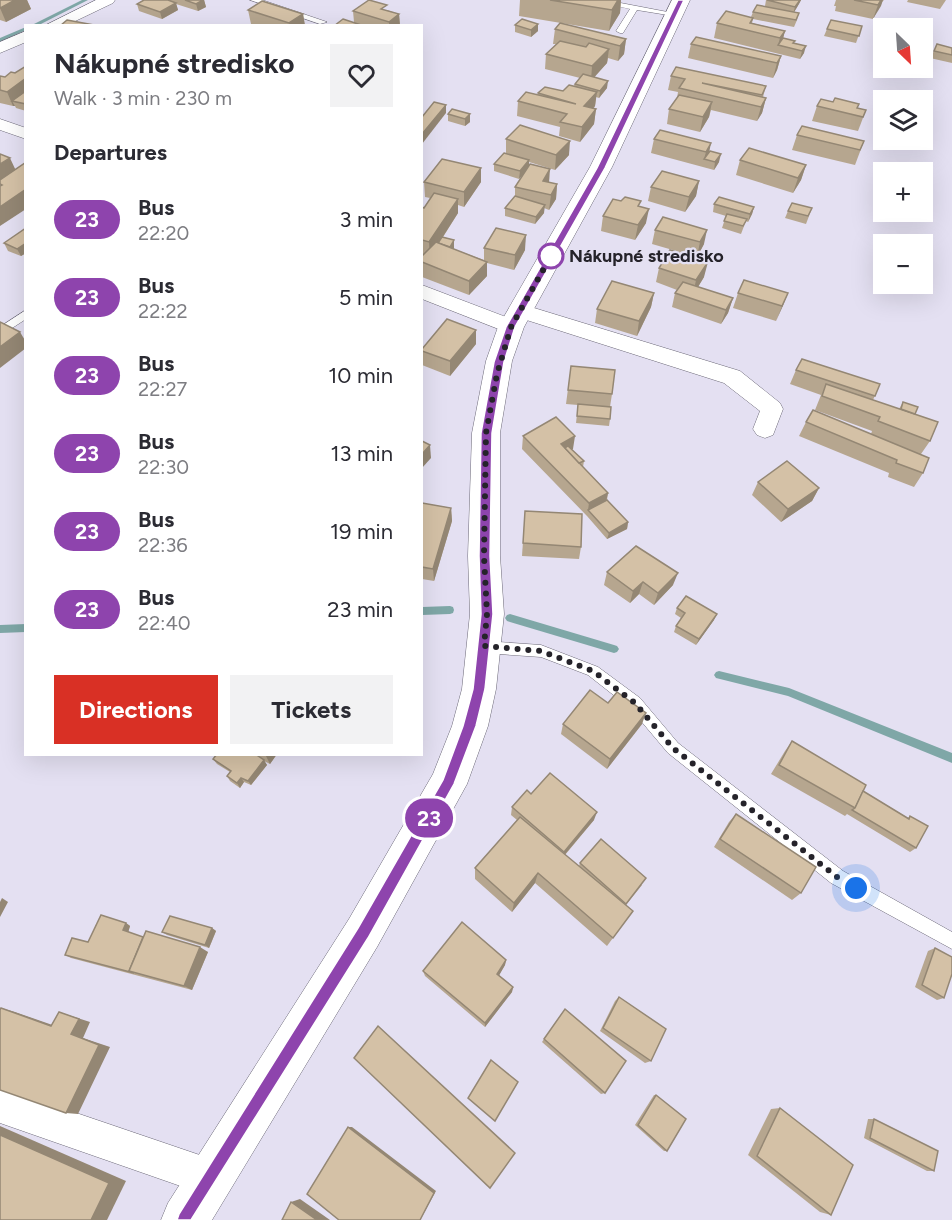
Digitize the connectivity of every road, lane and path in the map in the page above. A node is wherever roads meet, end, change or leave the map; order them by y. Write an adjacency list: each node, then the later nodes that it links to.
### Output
1 (108, 0): 7 (street)
2 (254, 0): 6 (lane)
3 (592, 0): 5 (lane)
4 (677, 7): 5 (lane); 15 (street)
5 (635, 8): 8 (lane)
6 (323, 22)
7 (55, 24)
8 (620, 31)
9 (24, 37): 10 (street)
10 (0, 48)
11 (0, 124): 12 (street)
12 (24, 133)
13 (423, 292): 15 (street)
14 (24, 314): 16 (lane)
15 (516, 319): 17 (street); 18 (street)
16 (0, 332)
17 (765, 429)
18 (484, 646): 19 (lane); 21 (street)
19 (952, 941)
20 (0, 1105): 21 (street)
21 (212, 1178): 22 (street)
22 (185, 1220)

